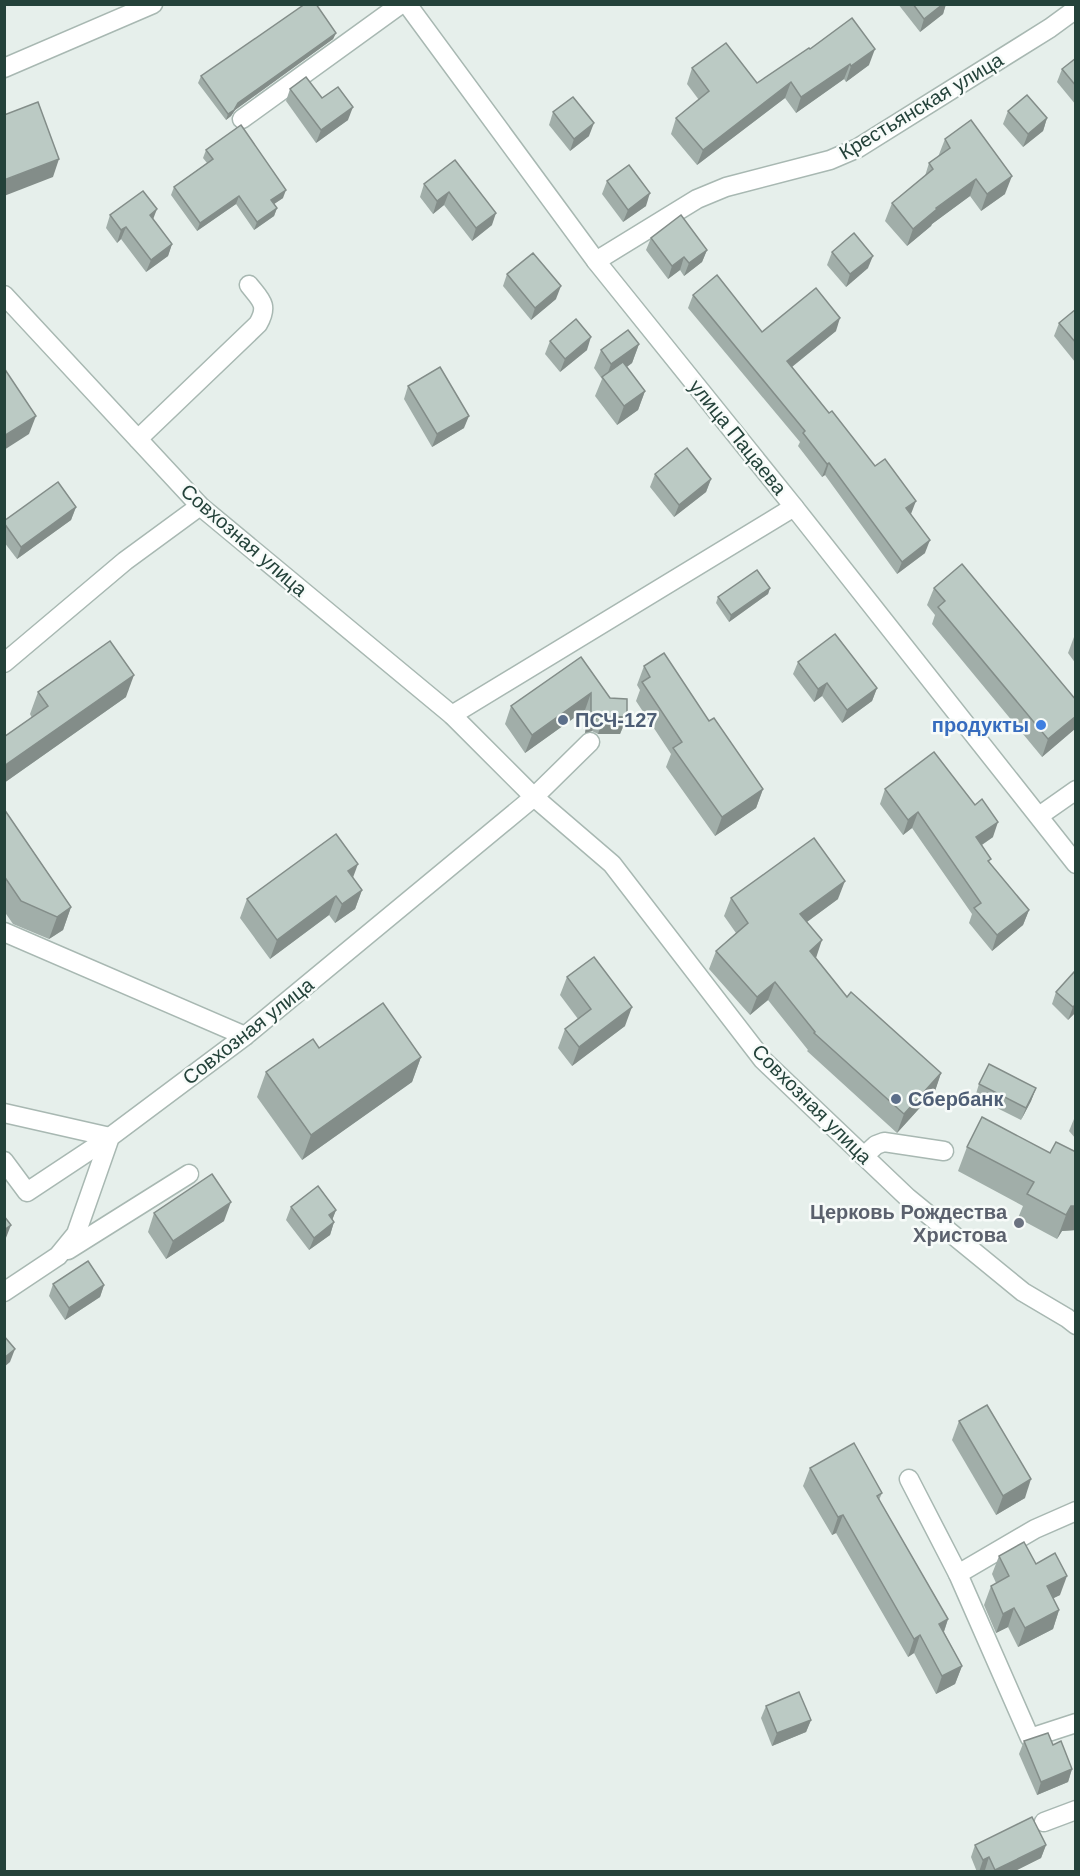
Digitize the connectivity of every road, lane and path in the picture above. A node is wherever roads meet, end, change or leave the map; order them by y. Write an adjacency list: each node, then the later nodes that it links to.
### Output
1 (153, 4): 5 (street)
2 (401, 4): 6 (street)
3 (407, 4): 7 (street, улица Пацаева)
4 (1076, 9): 7 (street, Крестьянская улица)
5 (4, 68)
6 (242, 119)
7 (596, 261): 12 (street, улица Пацаева)
8 (249, 285): 10 (street)
9 (4, 295): 10 (street, Совхозная улица)
10 (138, 439): 11 (street, Совхозная улица)
11 (200, 506): 13 (street); 14 (street, Совхозная улица)
12 (794, 507): 14 (street); 18 (street, улица Пацаева)
13 (4, 663)
14 (452, 715): 17 (street, Совхозная улица)
15 (590, 742): 17 (street)
16 (1076, 790): 18 (street)
17 (534, 796): 21 (street, Совхозная улица); 25 (street, Совхозная улица)
18 (1038, 816): 19 (street, улица Пацаева)
19 (1076, 864)
20 (4, 932): 21 (street)
21 (245, 1036): 23 (street, Совхозная улица)
22 (4, 1113): 23 (street)
23 (110, 1137): 26 (street, Совхозная улица); 28 (street)
24 (944, 1151): 25 (street)
25 (864, 1156): 30 (street, Совхозная улица)
26 (4, 1161)
27 (189, 1174): 28 (street)
28 (58, 1256): 29 (street)
29 (4, 1292)
30 (1076, 1325)
31 (909, 1479): 33 (street)
32 (1076, 1511): 33 (street)
33 (958, 1574): 34 (street)
34 (1076, 1723)
35 (1076, 1810): 36 (street)
36 (1044, 1822)

